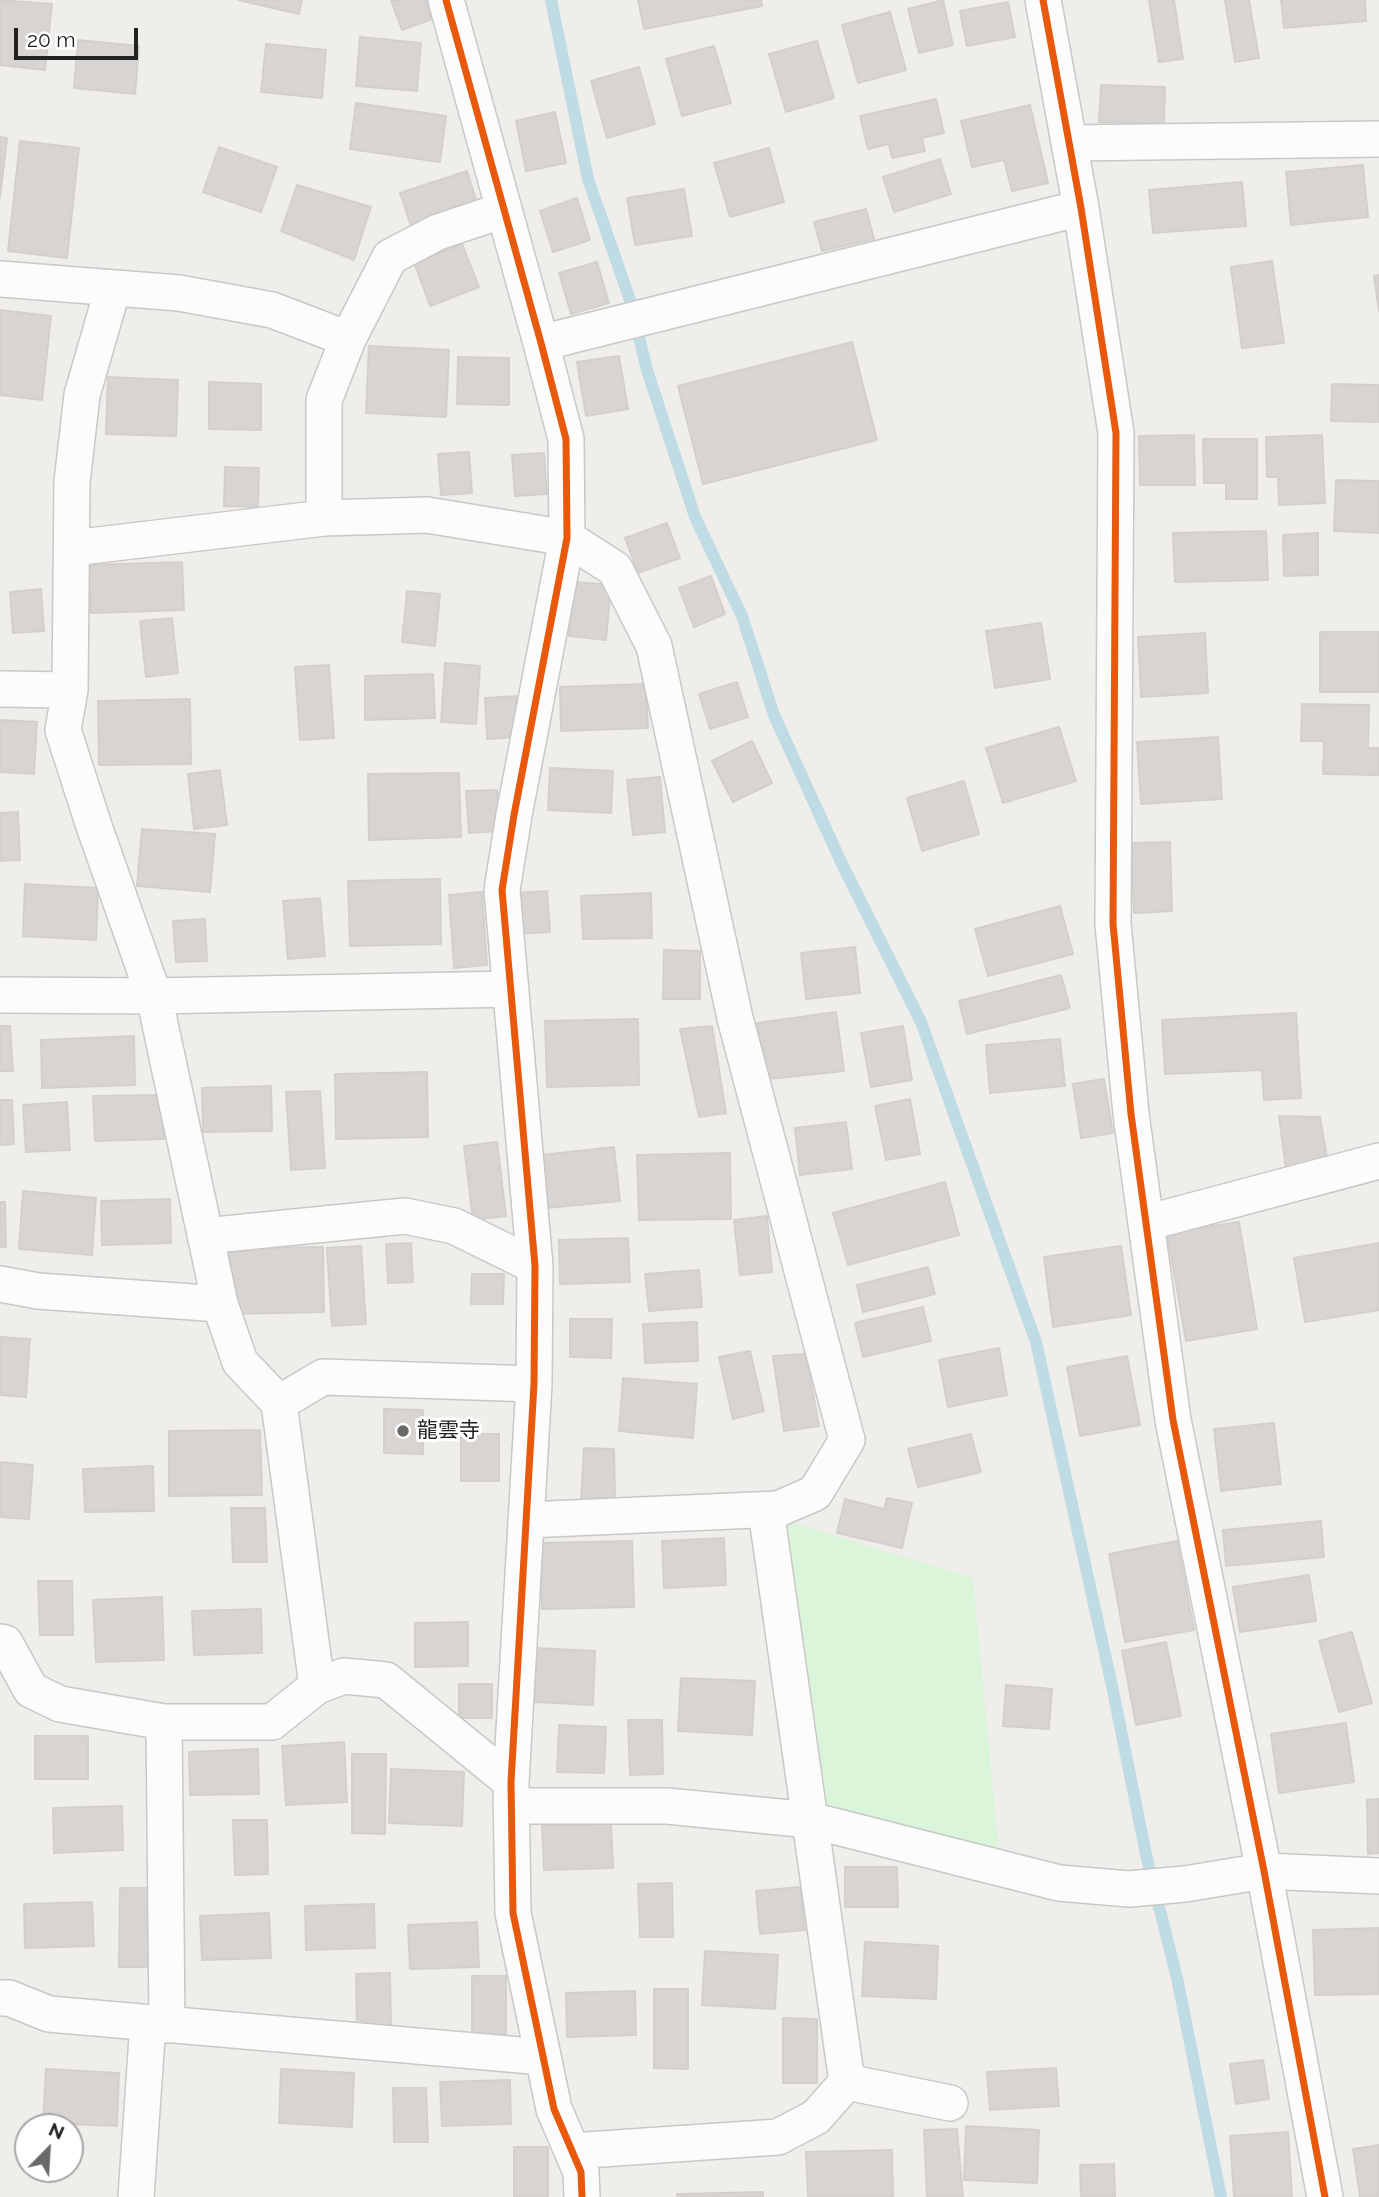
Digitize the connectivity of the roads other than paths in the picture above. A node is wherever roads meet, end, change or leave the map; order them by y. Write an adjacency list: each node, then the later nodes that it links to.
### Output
1 (446, 0): 6 (street)
2 (1044, 0): 4 (street)
3 (1379, 139): 4 (street)
4 (1070, 143): 5 (street)
5 (1081, 208): 10 (street); 20 (street)
6 (504, 210): 9 (street); 10 (street)
7 (0, 279): 8 (street)
8 (113, 288): 9 (street); 13 (street)
9 (348, 339): 11 (street)
10 (541, 343): 12 (street)
11 (324, 518): 12 (street); 13 (street)
12 (567, 538): 16 (street); 27 (street)
13 (73, 548): 15 (street)
14 (0, 690): 15 (street)
15 (70, 690): 18 (street)
16 (511, 989): 18 (street); 22 (street)
17 (0, 995): 18 (street)
18 (154, 996): 21 (street)
19 (1379, 1161): 20 (street)
20 (1146, 1223): 34 (street)
21 (205, 1237): 22 (street); 24 (street)
22 (535, 1266): 25 (street)
23 (0, 1284): 24 (street)
24 (220, 1304): 26 (street)
25 (534, 1384): 26 (street); 28 (street)
26 (279, 1403): 30 (street)
27 (766, 1510): 28 (street); 33 (street)
28 (526, 1520): 32 (street)
29 (0, 1642): 31 (street)
30 (317, 1686): 31 (street); 32 (street)
31 (164, 1722): 37 (street)
32 (511, 1794): 33 (street); 38 (street)
33 (810, 1820): 34 (street); 39 (street)
34 (1264, 1871): 35 (street); 44 (street)
35 (1379, 1876)
36 (0, 1998): 37 (street)
37 (158, 2024): 38 (street); 42 (street)
38 (543, 2057): 41 (street)
39 (847, 2082): 40 (street); 41 (street)
40 (950, 2103)
41 (572, 2151): 43 (street)
42 (136, 2197)
43 (582, 2197)
44 (1325, 2197)

